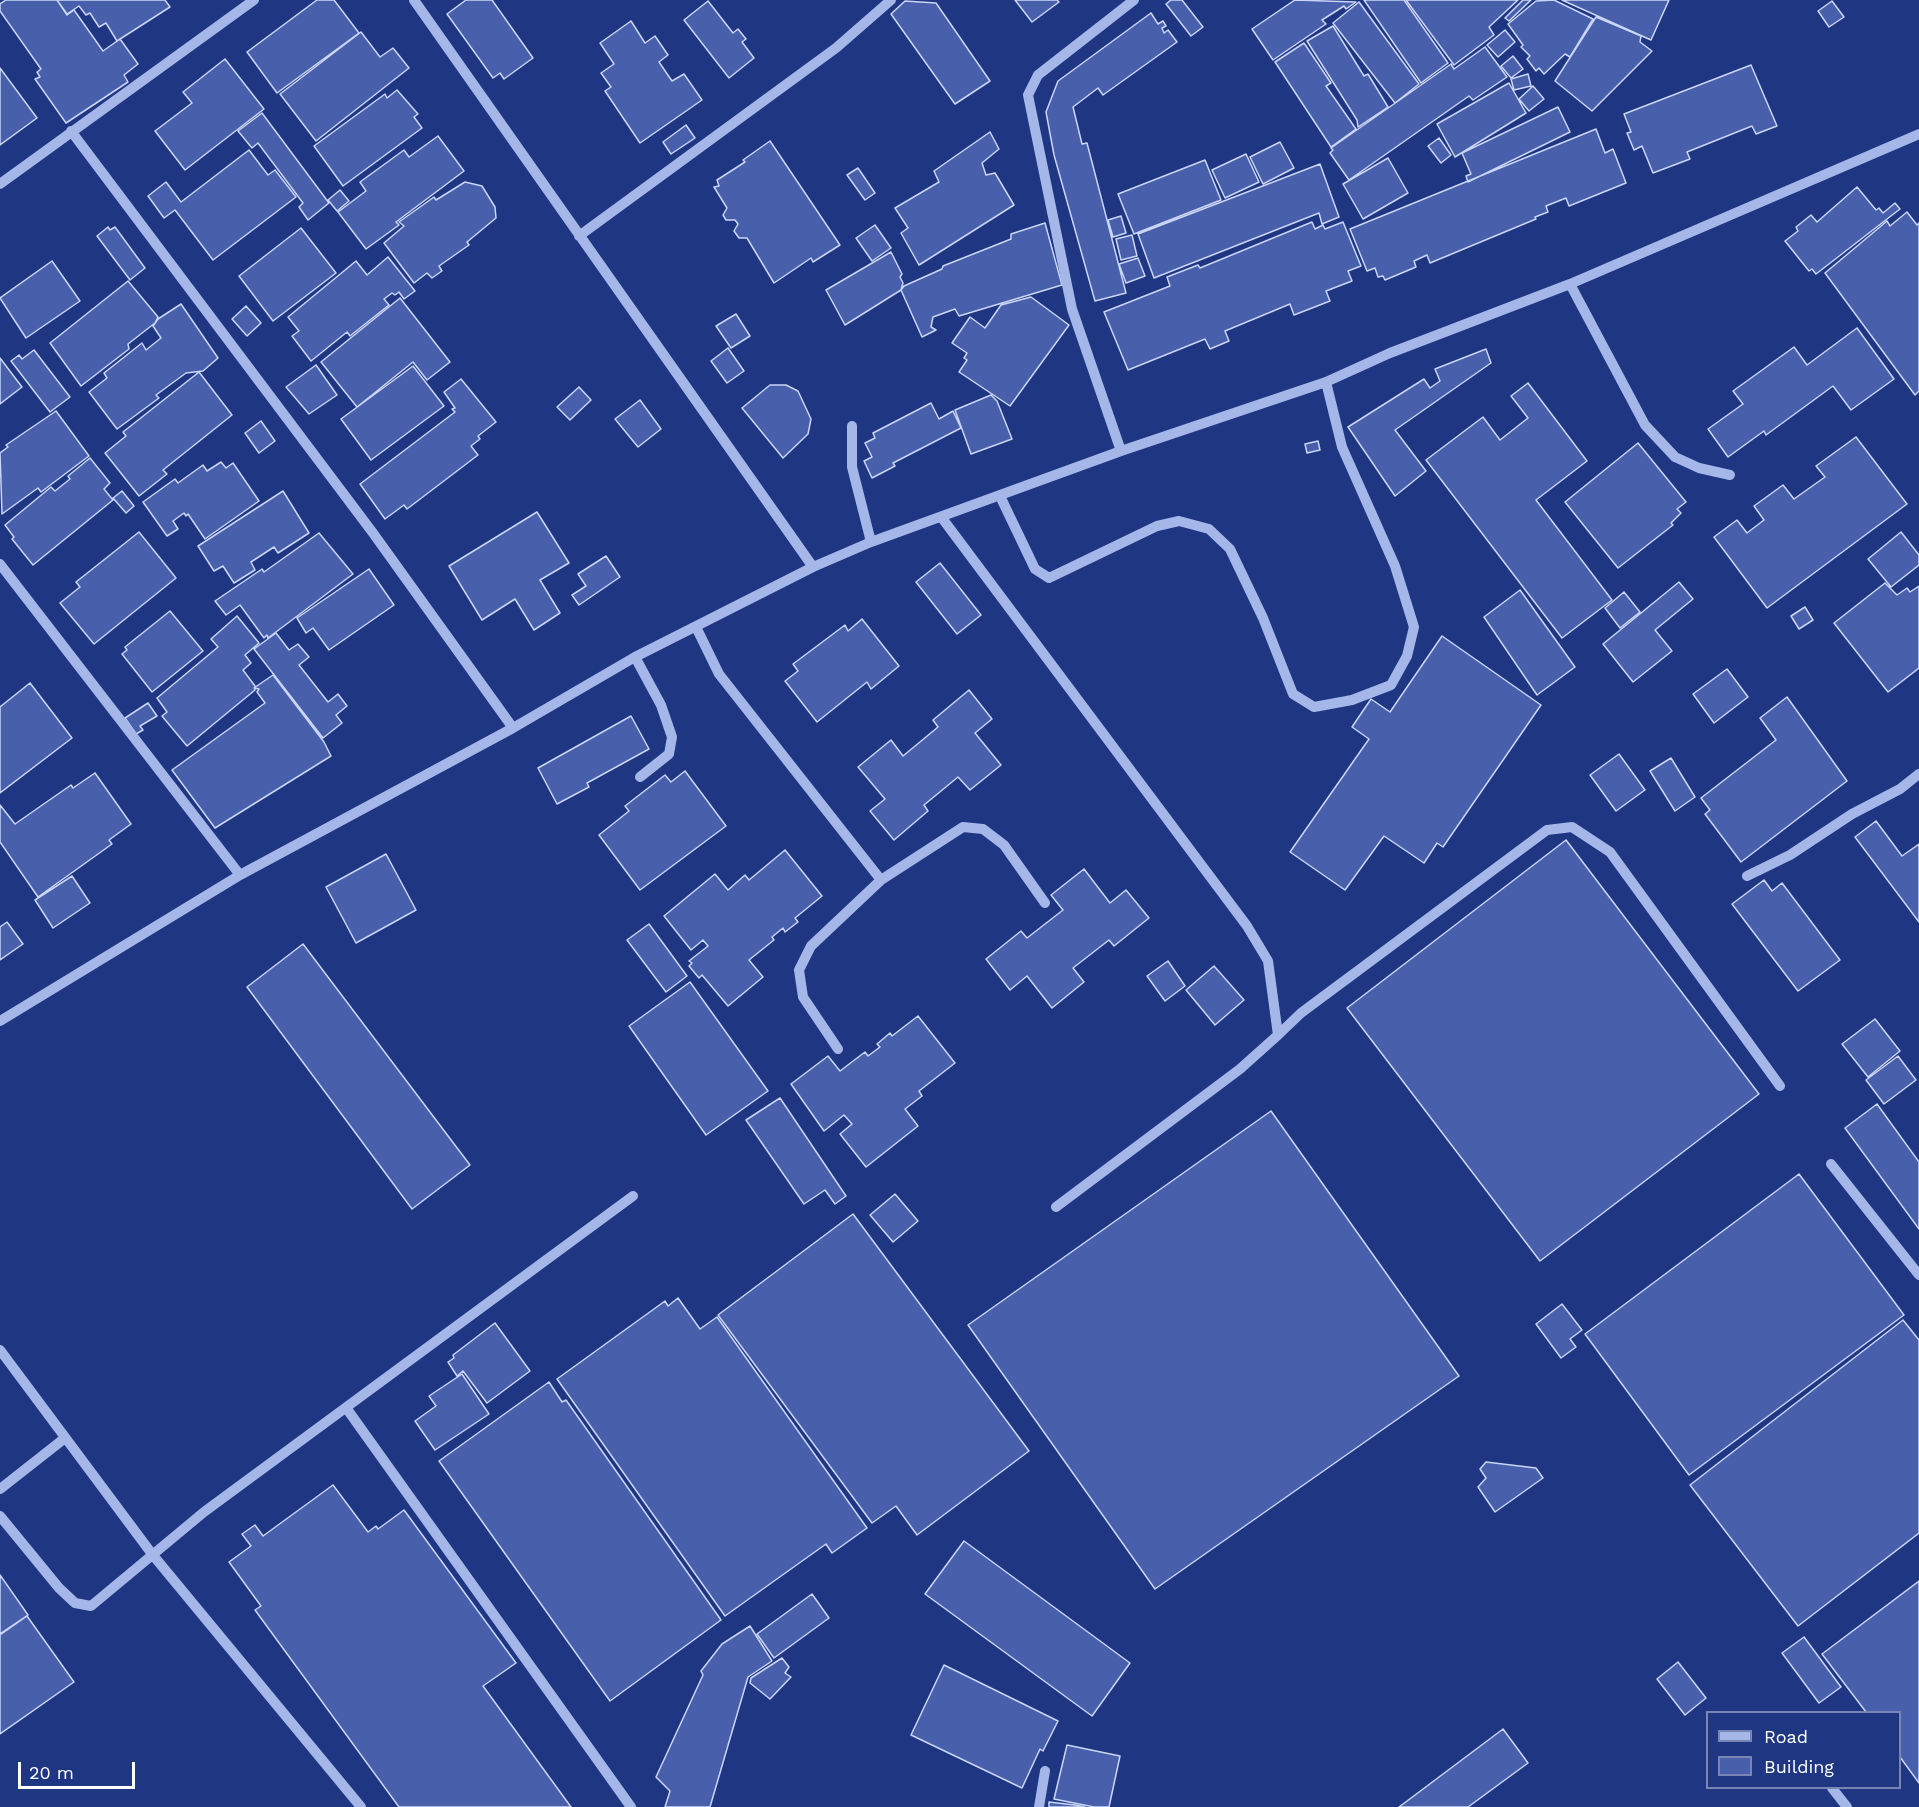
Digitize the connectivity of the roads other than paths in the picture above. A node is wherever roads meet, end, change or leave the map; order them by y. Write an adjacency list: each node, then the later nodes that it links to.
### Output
1 (254, 0): 5 (street)
2 (414, 0): 8 (street)
3 (891, 0): 8 (street)
4 (1134, 0): 12 (street)
5 (71, 131): 7 (street); 21 (street)
6 (1919, 134): 9 (street)
7 (0, 184)
8 (579, 236): 18 (street)
9 (1570, 284): 10 (street); 13 (street)
10 (1326, 382): 12 (street); 14 (street)
11 (852, 426): 16 (street)
12 (1121, 451): 14 (street)
13 (1730, 475)
14 (1000, 496): 15 (street)
15 (942, 518): 16 (street); 29 (street)
16 (871, 542): 18 (street)
17 (0, 564): 24 (street)
18 (813, 567): 19 (street)
19 (696, 627): 20 (street); 26 (street)
20 (635, 657): 21 (street); 23 (street)
21 (513, 728): 24 (street)
22 (1919, 774): 25 (street)
23 (640, 777)
24 (240, 875): 28 (street)
25 (1747, 876)
26 (881, 880): 27 (street); 30 (street)
27 (1045, 903)
28 (0, 1022)
29 (1278, 1035): 31 (street); 34 (street)
30 (838, 1049)
31 (1780, 1086)
32 (1831, 1164): 35 (street)
33 (633, 1196): 37 (street)
34 (1056, 1207)
35 (1919, 1275)
36 (0, 1350): 38 (street)
37 (347, 1409): 41 (street); 45 (street)
38 (65, 1438): 39 (street); 41 (street)
39 (0, 1489)
40 (0, 1516): 41 (street)
41 (152, 1554): 44 (street)
42 (1045, 1771): 46 (street)
43 (1833, 1789): 47 (street)
44 (361, 1807)
45 (632, 1807)
46 (1039, 1807)
47 (1847, 1807)

